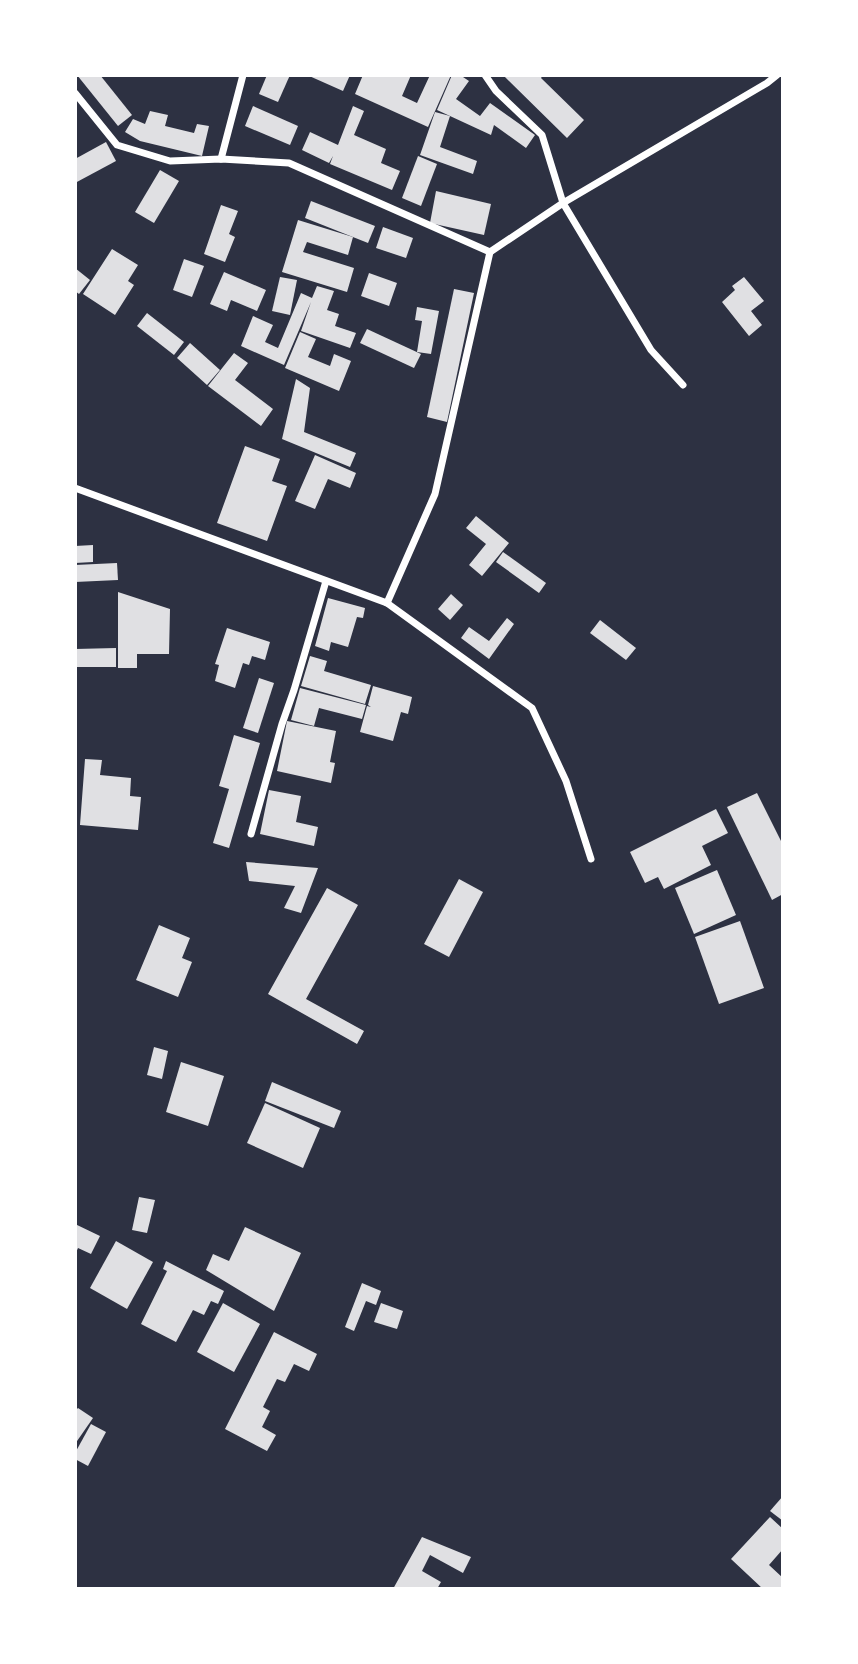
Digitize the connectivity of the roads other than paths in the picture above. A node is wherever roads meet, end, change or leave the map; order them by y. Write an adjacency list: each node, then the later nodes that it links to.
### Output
1 (243, 75): 5 (street)
2 (485, 75): 6 (street)
3 (777, 75): 6 (street)
4 (75, 93): 5 (street)
5 (221, 159): 7 (street)
6 (563, 204): 7 (street); 8 (street)
7 (490, 252): 11 (street)
8 (683, 385)
9 (75, 488): 10 (street)
10 (326, 582): 11 (street); 12 (street)
11 (387, 603): 13 (street)
12 (251, 834)
13 (592, 859)

